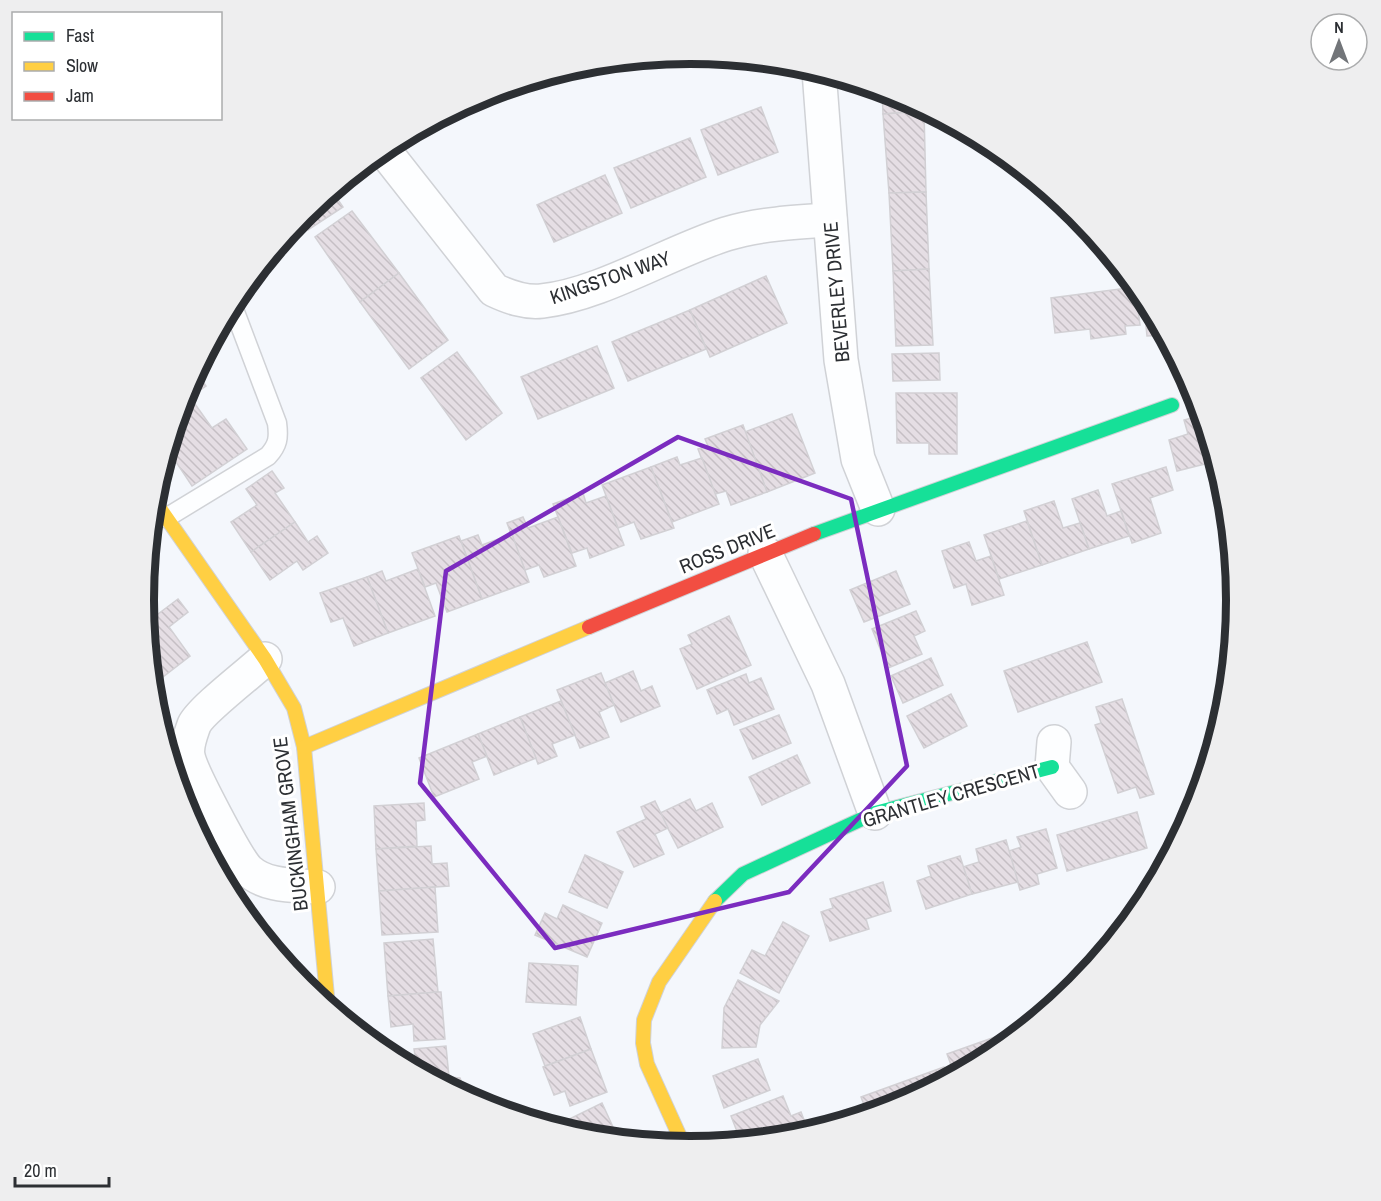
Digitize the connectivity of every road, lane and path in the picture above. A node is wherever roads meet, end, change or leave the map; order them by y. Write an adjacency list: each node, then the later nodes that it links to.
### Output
1 (820, 81): 3 (street, BEVERLEY DRIVE)
2 (390, 157): 3 (street, KINGSTON WAY)
3 (830, 220): 6 (street, BEVERLEY DRIVE)
4 (237, 316): 8 (lane)
5 (1172, 405): 6 (street, ROSS DRIVE)
6 (878, 509): 9 (street, ROSS DRIVE)
7 (162, 512): 8 (street, BUCKINGHAM GROVE)
8 (166, 518): 10 (street, BUCKINGHAM GROVE)
9 (765, 553): 11 (street, ROSS DRIVE); 13 (street)
10 (265, 659): 11 (street, BUCKINGHAM GROVE); 14 (street)
11 (304, 747): 14 (street, BUCKINGHAM GROVE)
12 (1058, 767): 13 (street, GRANTLEY CRESCENT)
13 (875, 813): 16 (street, GRANTLEY CRESCENT)
14 (318, 887): 15 (street, BUCKINGHAM GROVE)
15 (327, 994)
16 (679, 1136)

